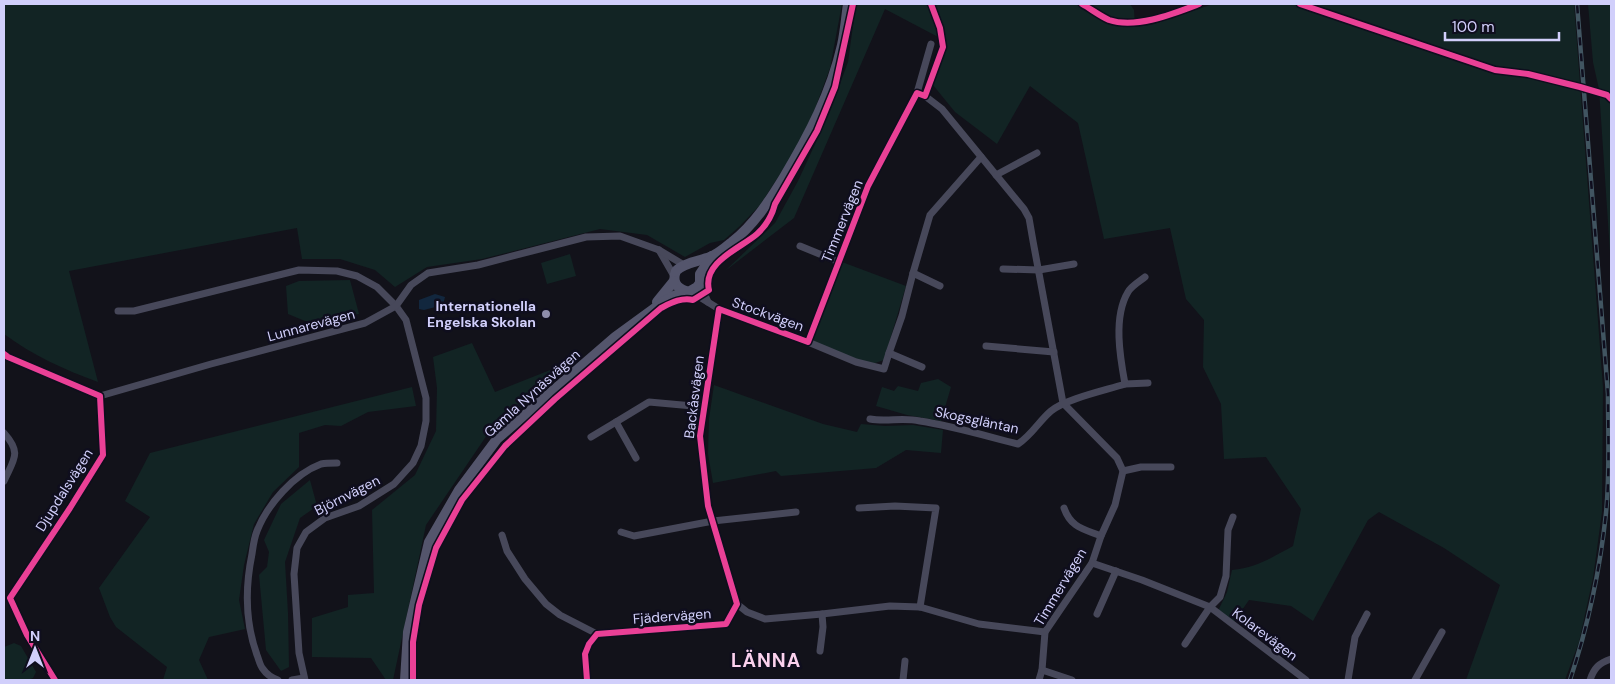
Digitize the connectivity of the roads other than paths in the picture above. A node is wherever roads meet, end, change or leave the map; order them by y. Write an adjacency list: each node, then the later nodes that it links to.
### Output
1 (848, 4): 9 (street, Gamla Nynäsvägen)
2 (931, 44): 3 (street, Timmervägen)
3 (917, 93): 5 (street); 10 (street, Timmervägen)
4 (1037, 153): 6 (street)
5 (981, 157): 6 (street); 15 (street, Stockvägen)
6 (996, 175): 14 (street)
7 (800, 246): 10 (street, Timmervägen)
8 (659, 250): 12 (street, Lunnarevägen); 17 (street); 22 (street, Lunnarevägen)
9 (712, 256): 12 (street, Gamla Nynäsvägen); 18 (street, Gamla Nynäsvägen)
10 (839, 262): 26 (street, Timmervägen)
11 (1074, 264): 14 (street)
12 (686, 265): 17 (street, Gamla Nynäsvägen); 18 (street)
13 (1003, 269): 14 (street)
14 (1039, 270): 28 (street)
15 (913, 273): 19 (street); 29 (street, Stockvägen)
16 (1146, 277): 33 (street)
17 (674, 278): 20 (street); 25 (street, Gamla Nynäsvägen)
18 (700, 279): 20 (street, Gamla Nynäsvägen); 21 (street)
19 (940, 286)
20 (688, 291): 21 (street, Stockvägen); 25 (street, Gamla Nynäsvägen)
21 (708, 302): 24 (street, Stockvägen)
22 (396, 306): 23 (street, Björnvägen); 34 (street, Lunnarevägen); 69 (street, Björnvägen)
23 (118, 310)
24 (719, 310): 26 (street, Stockvägen); 36 (street, Backåsvägen)
25 (648, 312): 73 (street, Gamla Nynäsvägen)
26 (808, 342): 29 (street, Stockvägen)
27 (986, 346): 28 (street)
28 (1054, 352): 35 (street)
29 (888, 353): 31 (street)
30 (4, 354): 34 (street)
31 (922, 367)
32 (1148, 383): 33 (street)
33 (1125, 384): 35 (street)
34 (100, 396): 70 (street, Djupdalsvägen)
35 (1063, 403): 37 (street, Skogsgläntan); 44 (street)
36 (704, 407): 38 (street, Backåsvägen); 50 (street, Backåsvägen)
37 (870, 419)
38 (616, 422): 40 (street, Backåsvägen); 41 (street)
39 (4, 433): 45 (street)
40 (592, 436)
41 (636, 458)
42 (336, 463): 71 (street)
43 (1171, 467): 44 (street)
44 (1123, 471): 53 (street, Timmervägen)
45 (4, 481)
46 (859, 508): 58 (street)
47 (1064, 508): 53 (street, Timmervägen)
48 (796, 512): 50 (street)
49 (1233, 517): 57 (street)
50 (713, 521): 51 (street); 56 (street, Backåsvägen)
51 (621, 532)
52 (502, 535): 56 (street, Fjädervägen)
53 (1101, 536): 54 (street, Timmervägen)
54 (1092, 563): 55 (street, Kolarevägen); 62 (street, Timmervägen)
55 (1116, 571): 57 (street, Kolarevägen); 60 (street)
56 (737, 604): 59 (street)
57 (1210, 607): 64 (street); 77 (street, Kolarevägen)
58 (920, 608): 59 (street); 62 (street)
59 (822, 614): 65 (street)
60 (1097, 614)
61 (1367, 614): 78 (street)
62 (1045, 632): 68 (street, Timmervägen)
63 (1442, 632): 79 (street)
64 (1185, 644)
65 (820, 651)
66 (1611, 659): 80 (street)
67 (905, 661): 74 (street)
68 (1042, 670): 75 (street, Timmervägen); 76 (street)
69 (304, 679): 72 (street)
70 (55, 680)
71 (278, 680)
72 (292, 680)
73 (405, 680)
74 (903, 680)
75 (1039, 680)
76 (1072, 680)
77 (1306, 680)
78 (1348, 680)
79 (1415, 680)
80 (1590, 680)

